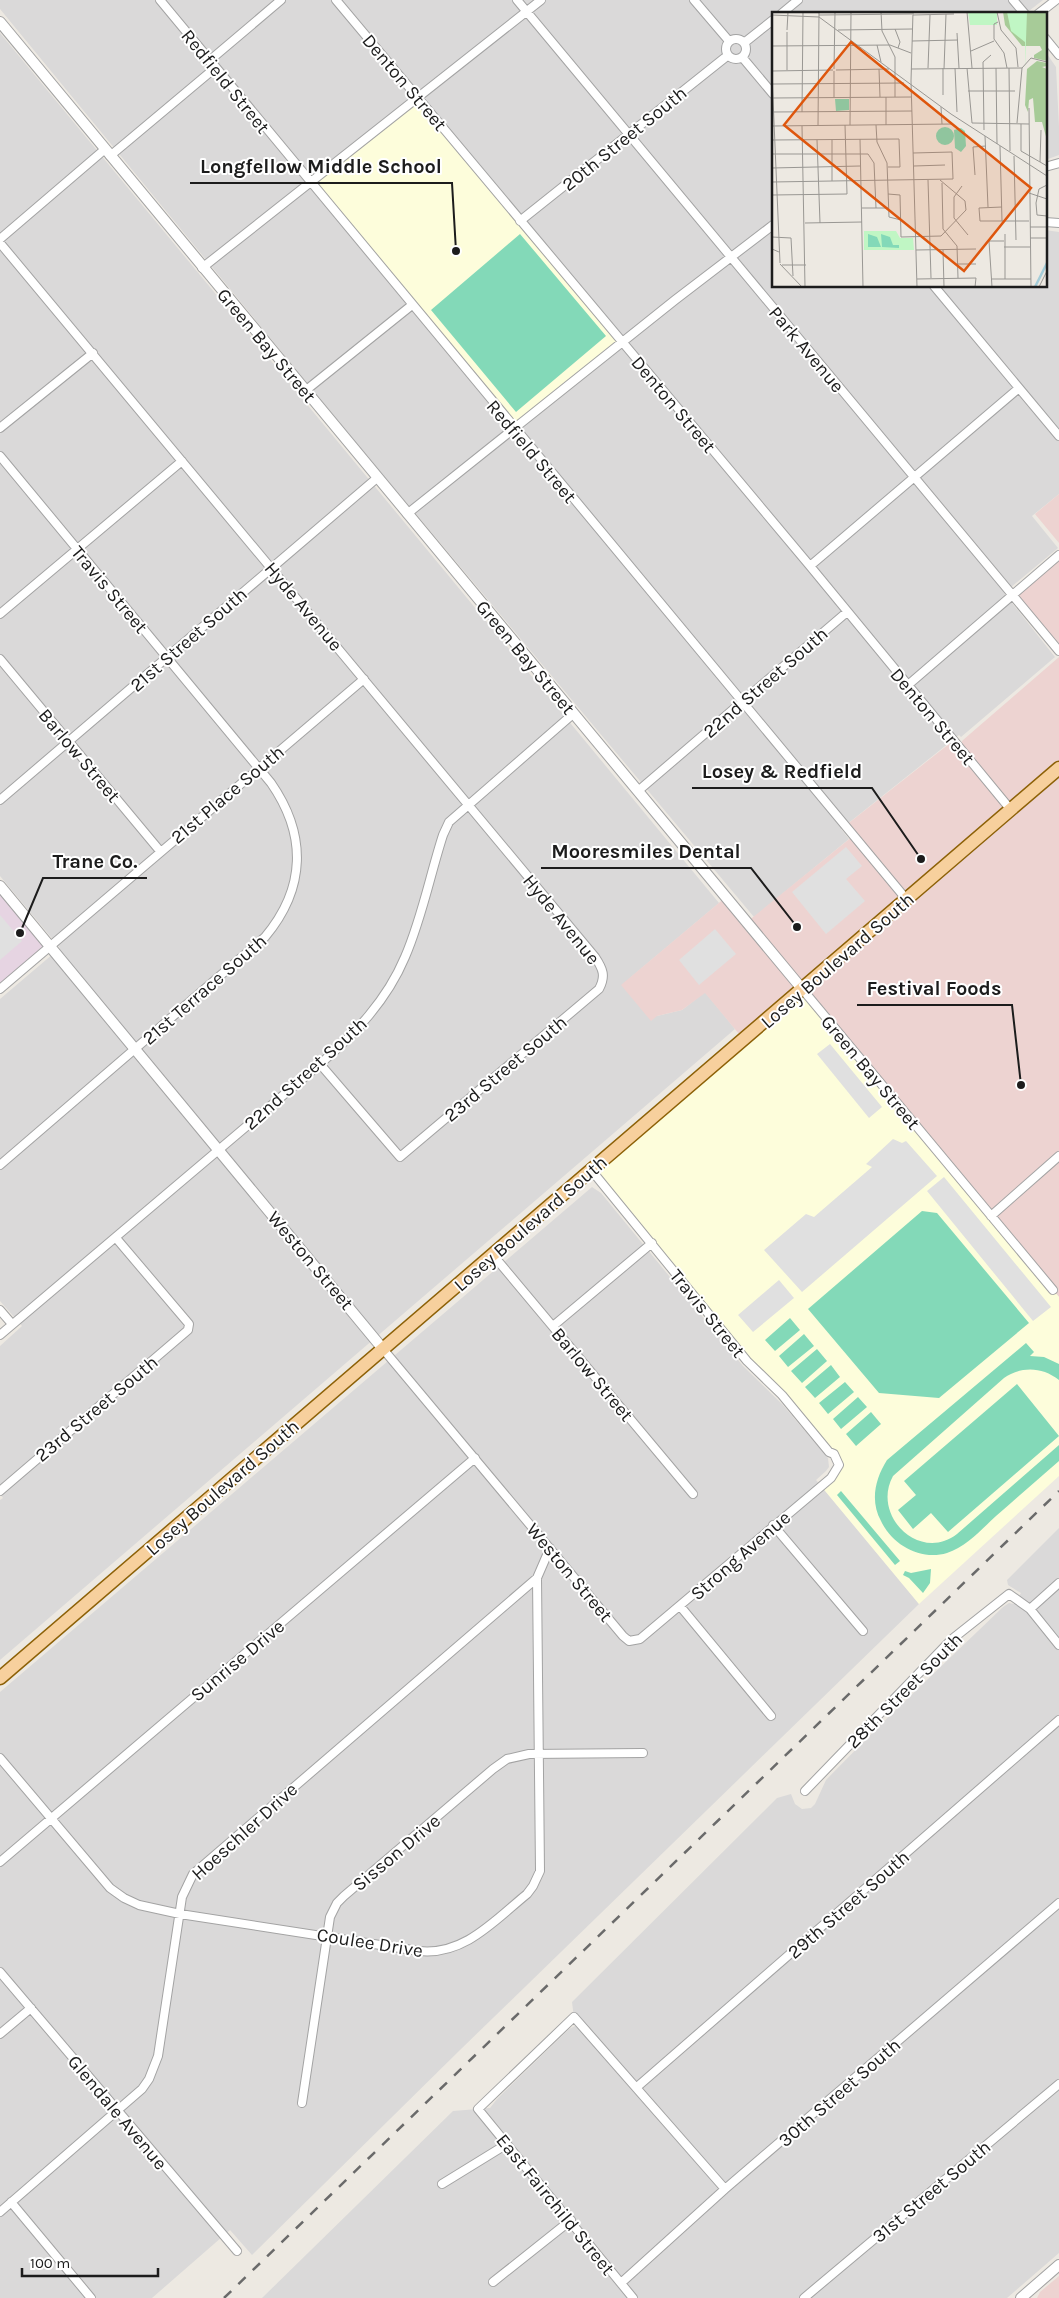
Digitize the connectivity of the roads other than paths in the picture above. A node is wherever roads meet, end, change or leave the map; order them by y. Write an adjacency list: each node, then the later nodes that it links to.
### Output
1 (160, 0): 22 (street, Redfield Street)
2 (281, 0): 22 (street)
3 (336, 0): 25 (street, Denton Street)
4 (517, 0): 10 (street, Park Avenue)
5 (541, 0): 10 (street)
6 (694, 0): 17 (street)
7 (798, 0): 11 (street)
8 (1014, 0): 12 (street)
9 (1056, 0): 13 (street)
10 (526, 12): 25 (street); 26 (street, Park Avenue)
11 (783, 12)
12 (1023, 12)
13 (1041, 12)
14 (772, 21): 18 (street)
15 (0, 22): 27 (street, Green Bay Street)
16 (1046, 39): 19 (street)
17 (729, 41): 18 (street); 20 (street)
18 (744, 43): 21 (street)
19 (1059, 55)
20 (727, 56): 21 (street); 26 (street, 20th Street South)
21 (742, 57): 24 (street)
22 (209, 61): 23 (street, Redfield Street)
23 (215, 68): 27 (street); 30 (street, Redfield Street)
24 (772, 93)
25 (417, 97): 30 (street); 31 (street, Denton Street)
26 (628, 134): 31 (street, 20th Street South); 36 (street, Park Avenue)
27 (107, 153): 35 (street); 37 (street, Green Bay Street)
28 (1059, 163): 29 (street)
29 (1046, 167)
30 (309, 182): 37 (street); 39 (street, Redfield Street)
31 (520, 221): 40 (street, Denton Street)
32 (1046, 222): 33 (street)
33 (1059, 223)
34 (772, 226): 36 (street)
35 (0, 241): 41 (street, Hyde Avenue)
36 (731, 258): 40 (street); 49 (street, Park Avenue)
37 (202, 268): 43 (street, Green Bay Street)
38 (936, 288): 42 (street)
39 (412, 305): 43 (street); 45 (street, Redfield Street)
40 (622, 342): 45 (street); 54 (street, Denton Street)
41 (93, 352): 44 (street); 48 (street, Hyde Avenue)
42 (1019, 388): 46 (street); 49 (street)
43 (304, 391): 50 (street, Green Bay Street)
44 (0, 428)
45 (514, 429): 51 (street); 64 (street, Redfield Street)
46 (1059, 436)
47 (0, 456): 52 (street, Travis Street)
48 (182, 461): 52 (street); 55 (street, Hyde Avenue)
49 (914, 477): 54 (street); 56 (street, Park Avenue)
50 (377, 478): 51 (street, Green Bay Street); 55 (street, 21st Street South)
51 (407, 514): 65 (street, Green Bay Street)
52 (77, 549): 58 (street); 60 (street, Travis Street)
53 (1059, 555): 56 (street)
54 (810, 566): 57 (street, Denton Street)
55 (272, 567): 60 (street, 21st Street South); 62 (street, Hyde Avenue)
56 (1013, 596): 59 (street, Park Avenue); 63 (street)
57 (847, 612): 63 (street, Denton Street); 64 (street, 22nd Street South)
58 (0, 614)
59 (1059, 651)
60 (167, 657): 66 (street, 21st Street South); 67 (street, Travis Street)
61 (0, 659): 66 (street, Barlow Street)
62 (364, 679): 67 (street, 21st Place South); 71 (street, Hyde Avenue)
63 (908, 686): 72 (street, Denton Street)
64 (742, 702): 69 (street, 22nd Street South); 75 (street, Redfield Street)
65 (574, 714): 69 (street, Green Bay Street); 71 (street, 22nd Street South)
66 (69, 742): 70 (street, 21st Street South); 73 (street, Barlow Street)
67 (259, 768): 73 (street, 21st Place South); 80 (street, 21st Terrace South)
68 (1059, 768): 72 (main road, Losey Boulevard South)
69 (638, 792): 79 (street, Green Bay Street)
70 (0, 800)
71 (468, 804): 77 (street, Hyde Avenue); 81 (street, 22nd Street South)
72 (1011, 810): 75 (main road, Losey Boulevard South)
73 (160, 851): 76 (street, 21st Place South)
74 (0, 886): 76 (street, Weston Street)
75 (907, 900): 79 (main road, Losey Boulevard South)
76 (50, 946): 78 (street, 21st Place South); 80 (street, Weston Street)
77 (604, 974): 81 (street, 23rd Street South)
78 (0, 989)
79 (803, 990): 85 (main road, Losey Boulevard South); 86 (street, Green Bay Street)
80 (135, 1048): 82 (street, Weston Street); 84 (street, 21st Terrace South)
81 (320, 1064): 82 (street, 22nd Street South)
82 (219, 1150): 87 (street, 22nd Street South); 95 (street, Weston Street)
83 (1059, 1156): 86 (street)
84 (0, 1165)
85 (592, 1171): 88 (street, Travis Street); 89 (main road, Losey Boulevard South)
86 (991, 1216): 90 (street, Green Bay Street)
87 (116, 1238): 92 (street, 22nd Street South); 98 (street, 23rd Street South)
88 (652, 1243): 93 (street); 96 (street, Travis Street)
89 (493, 1255): 93 (street, Barlow Street); 95 (main road, Losey Boulevard South)
90 (1053, 1290)
91 (0, 1310): 92 (street)
92 (12, 1324): 94 (street, 22nd Street South)
93 (553, 1326): 99 (street, Barlow Street)
94 (0, 1335)
95 (383, 1349): 97 (street, Weston Street); 109 (main road, Losey Boulevard South)
96 (829, 1452): 100 (street, Strong Avenue)
97 (475, 1458): 101 (street, Weston Street); 116 (street, Sunrise Drive)
98 (0, 1491)
99 (693, 1494)
100 (773, 1525): 104 (street, Strong Avenue); 106 (street)
101 (550, 1548): 102 (street, Coulee Drive); 107 (street, Weston Street)
102 (537, 1578): 113 (street, Coulee Drive); 119 (street, Hoeschler Drive)
103 (1059, 1583): 105 (street)
104 (680, 1606): 107 (street, Strong Avenue); 110 (street)
105 (1030, 1609): 108 (street); 115 (street, 28th Street South)
106 (863, 1630)
107 (622, 1635)
108 (1059, 1645)
109 (0, 1678)
110 (771, 1716)
111 (1059, 1720): 125 (street, 29th Street South)
112 (643, 1753): 113 (street, Sisson Drive)
113 (540, 1754): 120 (street, Sisson Drive); 120 (street, Coulee Drive)
114 (0, 1758): 116 (street, Coulee Drive)
115 (805, 1791)
116 (51, 1819): 117 (street, Sunrise Drive); 119 (street, Coulee Drive)
117 (0, 1862)
118 (1059, 1903): 130 (street, 30th Street South)
119 (180, 1914): 120 (street, Coulee Drive); 127 (street, Hoeschler Drive)
120 (327, 1935): 126 (street, Sisson Drive)
121 (0, 1972): 122 (street, Glendale Avenue)
122 (31, 2008): 123 (street); 127 (street, Glendale Avenue)
123 (0, 2034)
124 (1059, 2084): 141 (street, 31st Street South)
125 (638, 2087): 128 (street, East Fairchild Street); 130 (street)
126 (302, 2103)
127 (118, 2111): 131 (street, Hoeschler Drive); 134 (street, Glendale Avenue)
128 (508, 2144): 129 (street); 133 (street, East Fairchild Street)
129 (442, 2184)
130 (725, 2189): 137 (street, 30th Street South)
131 (11, 2202): 132 (street, Hoeschler Drive); 139 (street)
132 (0, 2212)
133 (571, 2220): 136 (street); 137 (street, East Fairchild Street)
134 (236, 2251)
135 (1059, 2266): 138 (street)
136 (493, 2282)
137 (621, 2282): 140 (street, East Fairchild Street)
138 (1024, 2297)
139 (91, 2298)
140 (633, 2298)
141 (804, 2298)

